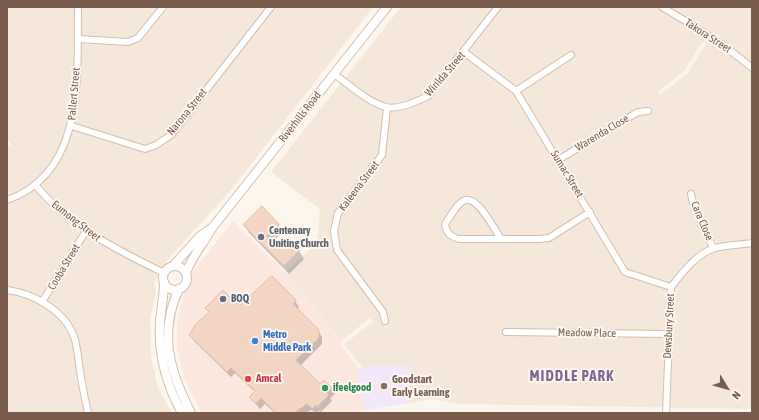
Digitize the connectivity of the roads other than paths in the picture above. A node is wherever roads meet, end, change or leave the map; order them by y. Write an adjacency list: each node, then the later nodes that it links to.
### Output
1 (78, 7): 7 (street, Pallert Street)
2 (162, 7): 7 (street)
3 (270, 7): 15 (street, Narona Street)
4 (387, 7): 11 (street, Riverhills Road)
5 (498, 7): 8 (street, Wirilda Street)
6 (662, 7): 10 (street, Takora Street)
7 (78, 39): 15 (street, Pallert Street)
8 (464, 52): 12 (street, Sumac Street); 13 (street, Wirilda Street)
9 (571, 55): 12 (street)
10 (752, 68)
11 (334, 74): 13 (street); 21 (street, Riverhills Road)
12 (516, 91): 16 (street, Sumac Street)
13 (387, 108): 34 (street, Kaleena Street)
14 (648, 111): 16 (street, Warenda Close)
15 (72, 126): 17 (street, Pallert Street)
16 (558, 160): 20 (street, Sumac Street)
17 (35, 185): 19 (street, Pallert Street); 22 (street, Eumong Street)
18 (691, 194): 25 (street, Cara Close)
19 (7, 200)
20 (590, 212): 23 (street); 30 (street, Sumac Street)
21 (212, 228): 26 (street, Riverhills Road); 28 (street, Riverhills Road)
22 (86, 231): 27 (street, Eumong Street); 33 (street, Cooba Street)
23 (501, 239): 23 (street)
24 (752, 244): 25 (street, Dewsbury Street)
25 (713, 248): 30 (street, Dewsbury Street)
26 (173, 266): 27 (street); 28 (street)
27 (164, 273): 29 (street)
28 (186, 273): 31 (street)
29 (164, 282): 31 (street); 38 (street)
30 (671, 287): 36 (street, Dewsbury Street)
31 (179, 289): 39 (street)
32 (7, 290): 33 (street)
33 (42, 302): 37 (street)
34 (385, 321)
35 (506, 332): 36 (street, Meadow Place)
36 (668, 334): 40 (street, Dewsbury Street)
37 (88, 413)
38 (182, 413)
39 (191, 413)
40 (666, 413)

